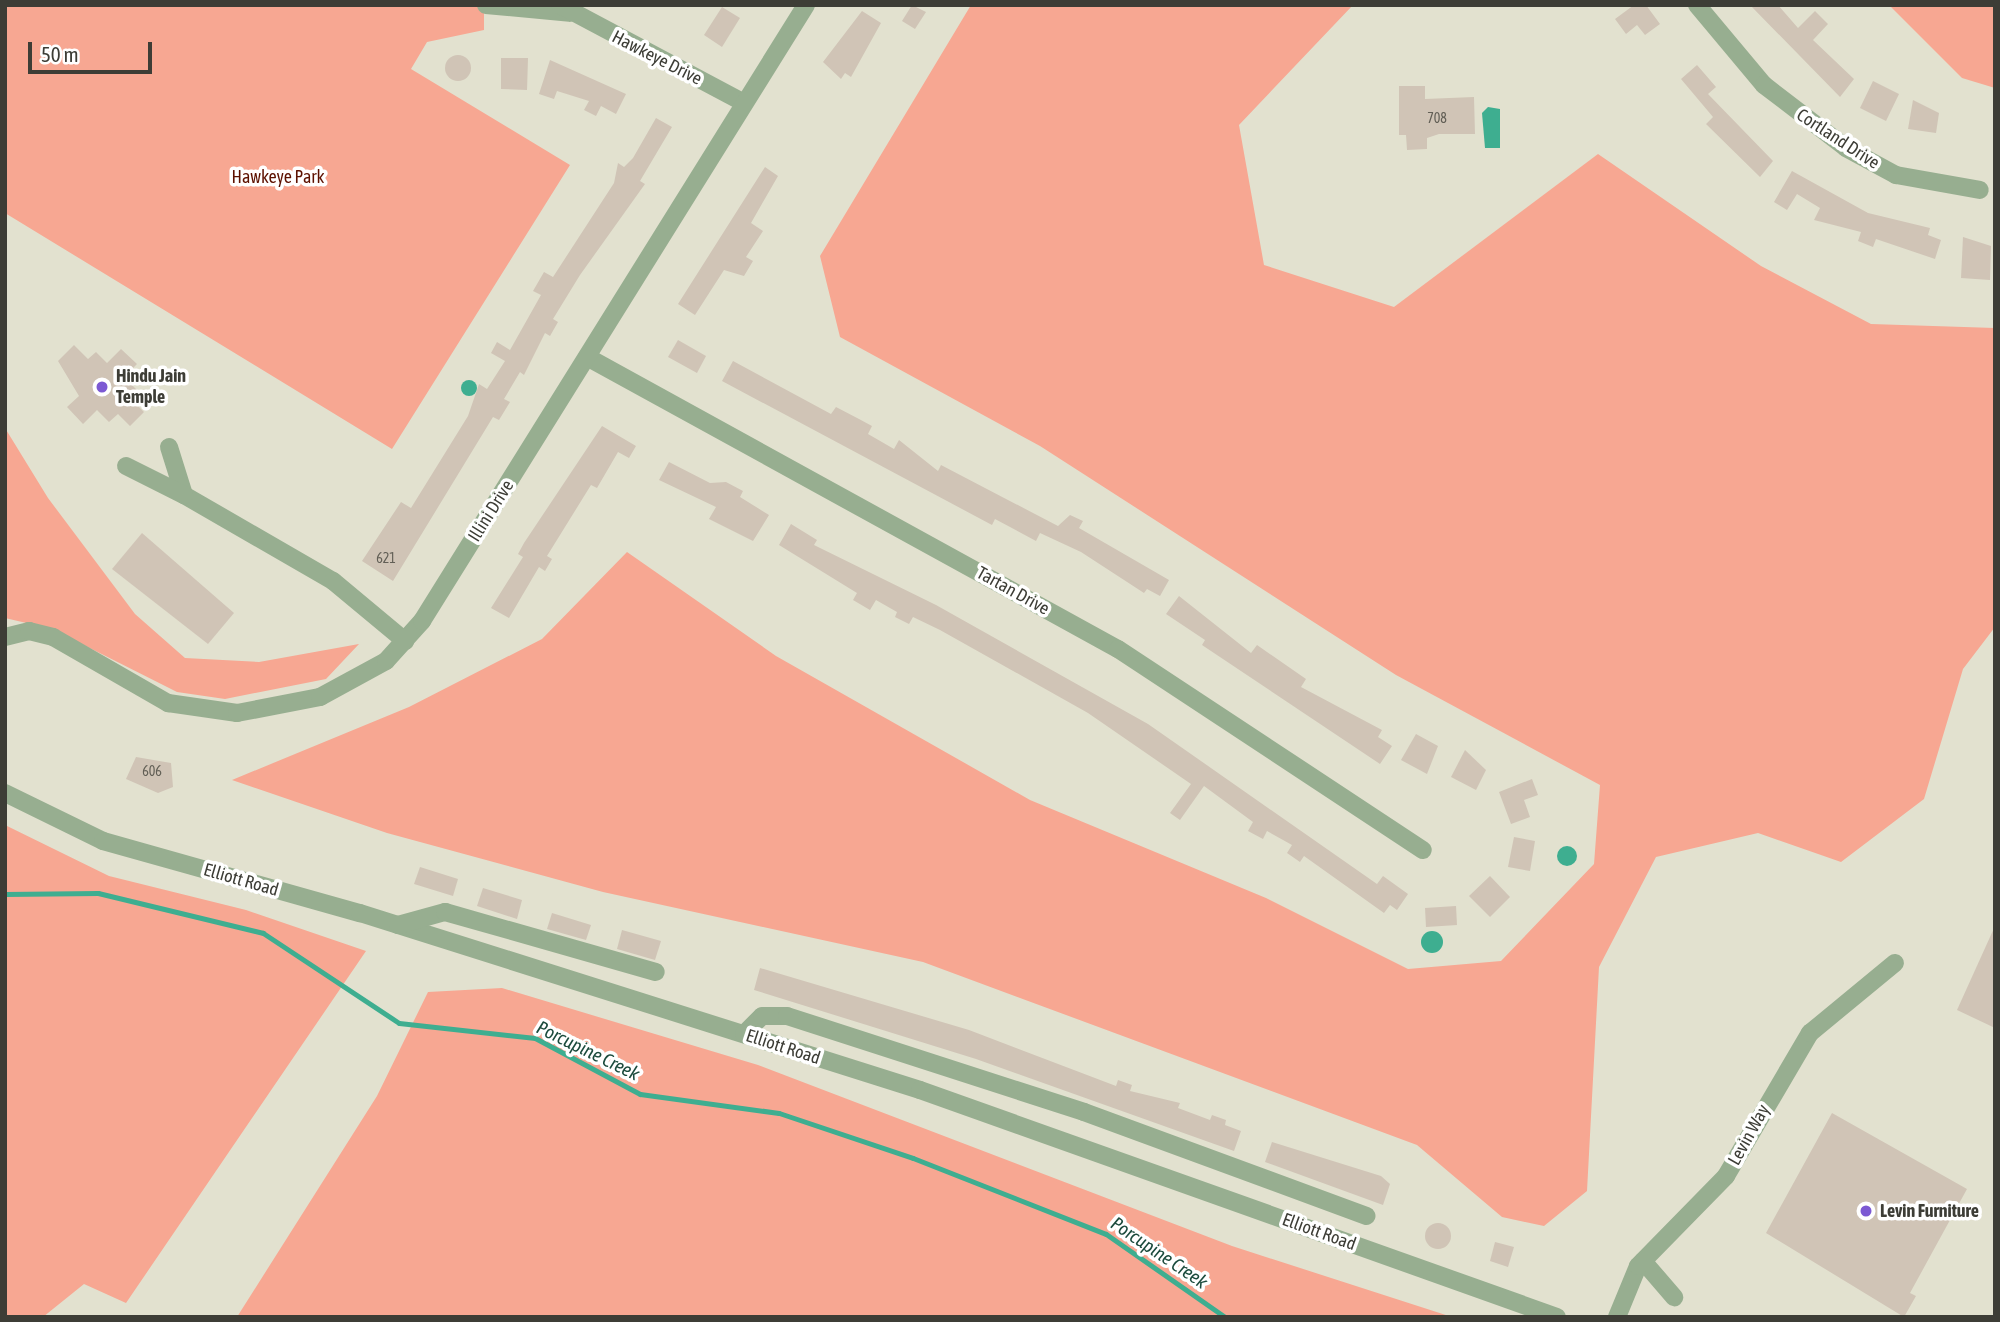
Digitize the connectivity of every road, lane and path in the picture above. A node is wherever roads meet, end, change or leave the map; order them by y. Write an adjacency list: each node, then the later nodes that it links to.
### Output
1 (486, 5): 4 (street, Hawkeye Drive)
2 (806, 5): 5 (street, Illini Drive)
3 (1697, 5): 6 (street, Cortland Drive)
4 (567, 8): 5 (street, Hawkeye Drive)
5 (744, 103): 7 (street, Illini Drive)
6 (1980, 190)
7 (587, 357): 12 (street, Illini Drive); 14 (street, Tartan Drive)
8 (169, 447): 10 (street)
9 (126, 466): 10 (street)
10 (184, 495): 12 (street)
11 (5, 637): 12 (street, Illini Drive)
12 (405, 640)
13 (5, 793): 15 (street, Elliott Road)
14 (1423, 850)
15 (398, 925): 17 (street); 18 (street, Elliott Road)
16 (1895, 963): 22 (street, Levin Way)
17 (656, 972)
18 (744, 1034): 19 (street); 20 (street, Elliott Road)
19 (1280, 1184): 20 (street); 21 (street)
20 (1268, 1214): 24 (street, Elliott Road)
21 (1366, 1216)
22 (1643, 1261): 23 (street); 25 (street, Levin Way)
23 (1674, 1297)
24 (1556, 1317)
25 (1617, 1317)

